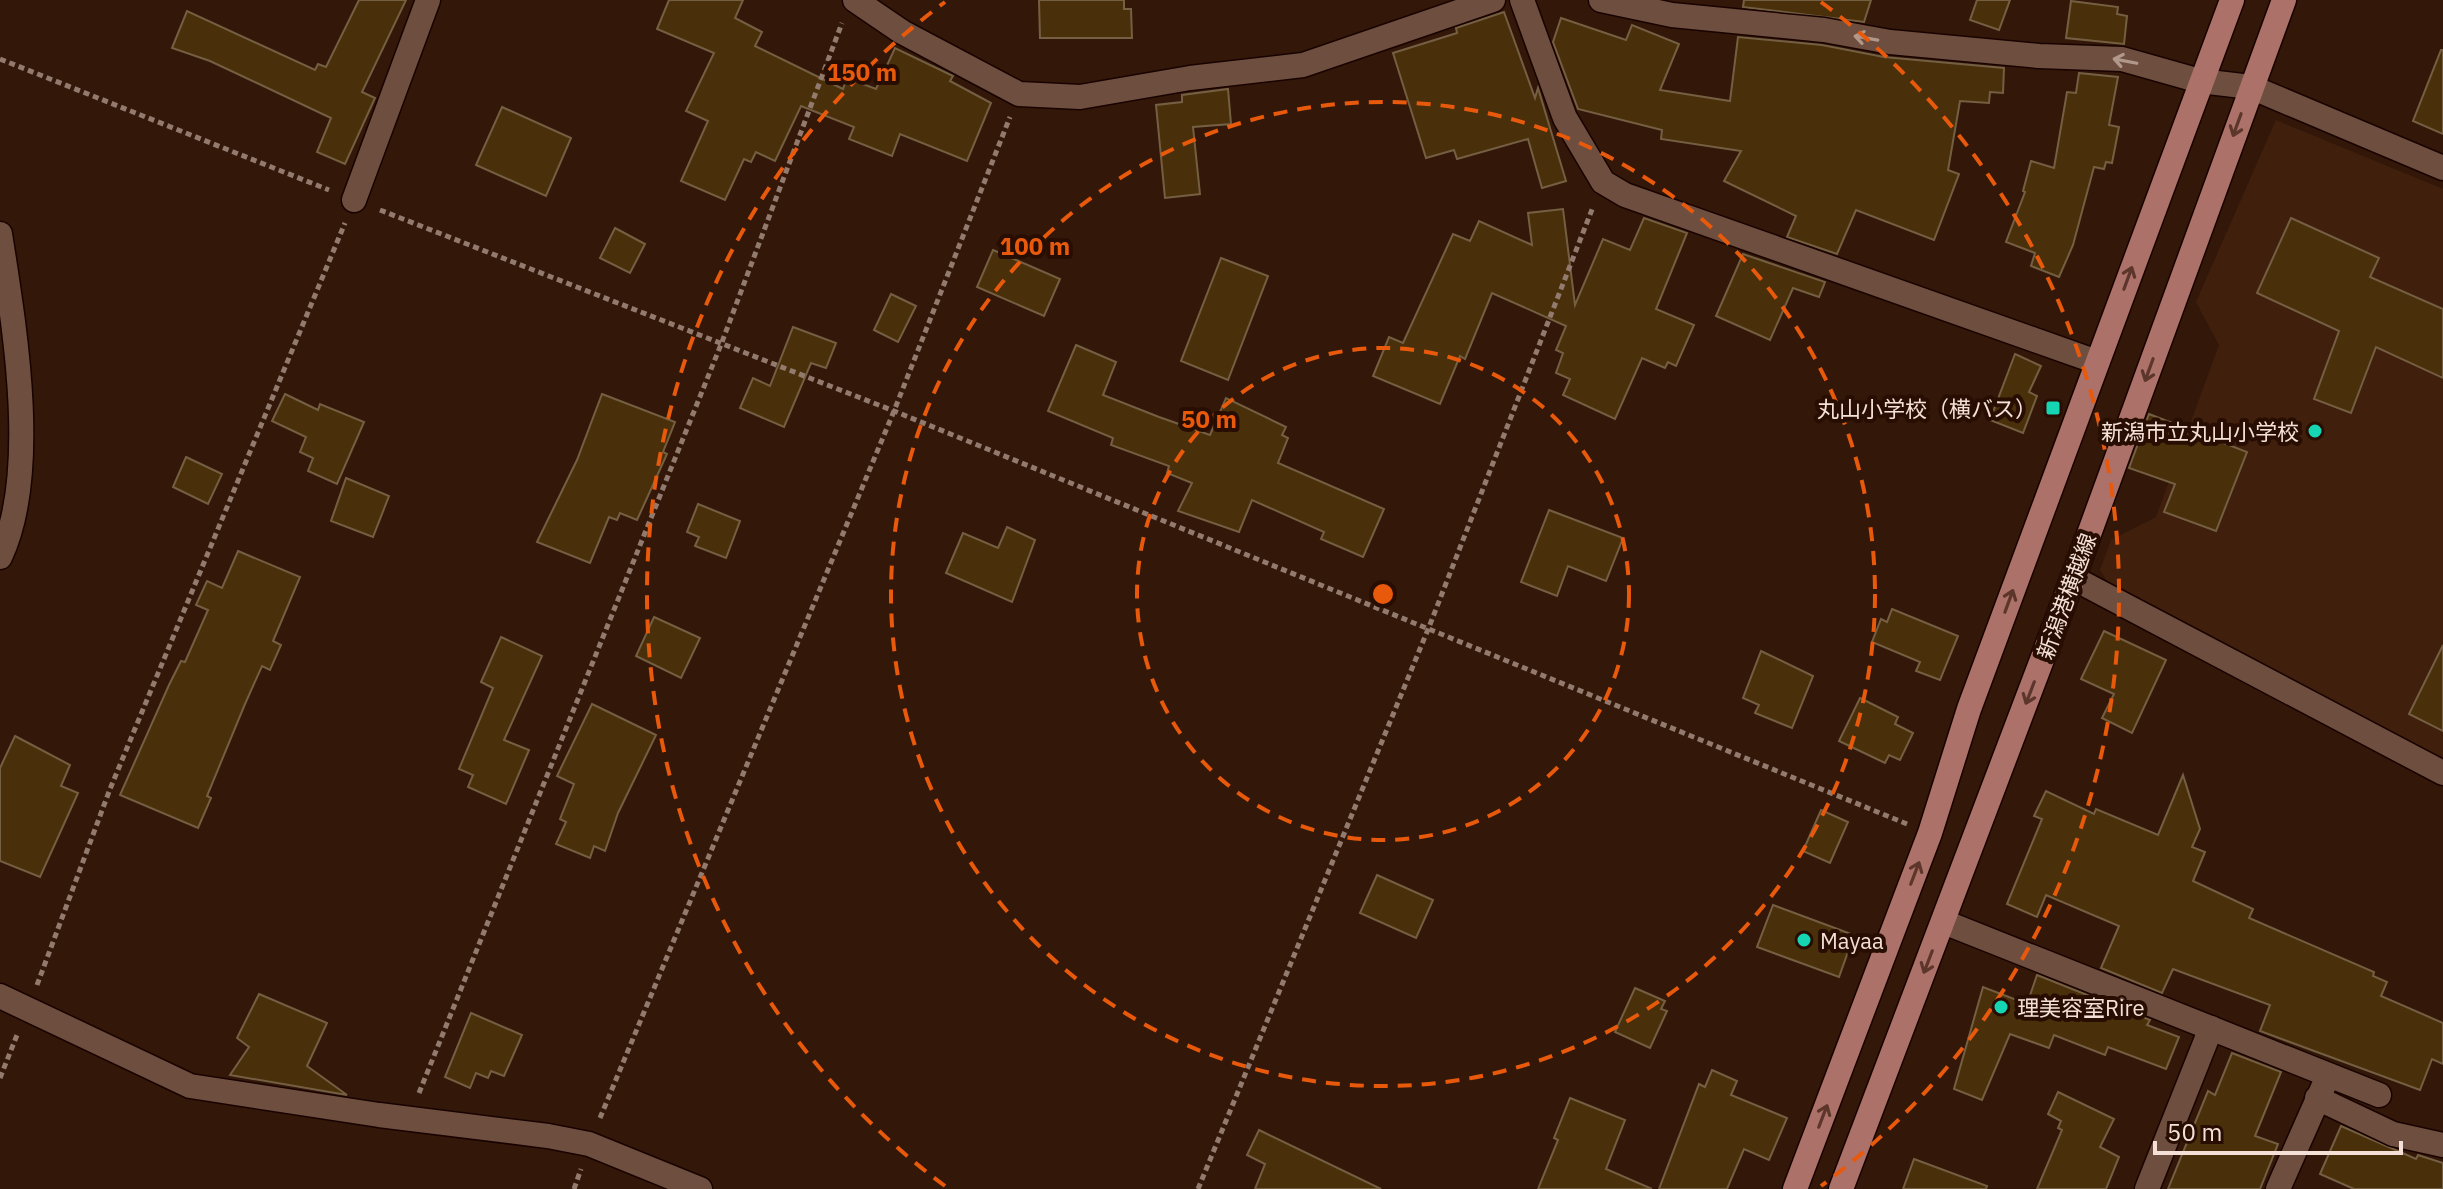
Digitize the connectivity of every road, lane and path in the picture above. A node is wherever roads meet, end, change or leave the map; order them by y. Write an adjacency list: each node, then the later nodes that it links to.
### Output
1 (428, 0): 14 (street)
2 (1493, 0): 11 (street)
3 (1522, 0): 13 (street)
4 (1601, 0): 9 (street, one-way to 4)
5 (2232, 0): 9 (main road)
6 (2284, 0): 10 (main road, 新潟港横越線)
7 (850, 7): 11 (street); 16 (path)
8 (0, 59): 14 (path)
9 (2200, 81): 10 (street); 17 (main road, one-way to 9)
10 (2251, 87): 12 (street); 20 (main road, 新潟港横越線, one-way to 20)
11 (1019, 94): 18 (path)
12 (2443, 168)
13 (1603, 182): 17 (street); 21 (path)
14 (354, 200): 16 (path); 26 (path)
15 (0, 234): 19 (street)
16 (722, 342): 18 (path); 32 (path)
17 (2097, 362): 23 (main road, one-way to 17)
18 (894, 411): 21 (path); 33 (path)
19 (0, 557)
20 (2073, 578): 22 (street); 24 (main road, 新潟港横越線, one-way to 24)
21 (1429, 627): 23 (path); 36 (path)
22 (2443, 773)
23 (1930, 833): 37 (main road, one-way to 23)
24 (1944, 922): 27 (street); 38 (main road, 新潟港横越線, one-way to 38)
25 (0, 996): 26 (street)
26 (27, 1011): 29 (path); 32 (street)
27 (2211, 1028): 28 (street); 39 (street)
28 (2329, 1075): 30 (street); 31 (street)
29 (0, 1078)
30 (2379, 1095)
31 (2317, 1098): 34 (street); 40 (street)
32 (409, 1117): 33 (street)
33 (589, 1144): 35 (street)
34 (2443, 1145)
35 (700, 1189)
36 (1198, 1189)
37 (1795, 1189)
38 (1841, 1189)
39 (2147, 1189)
40 (2278, 1189)

